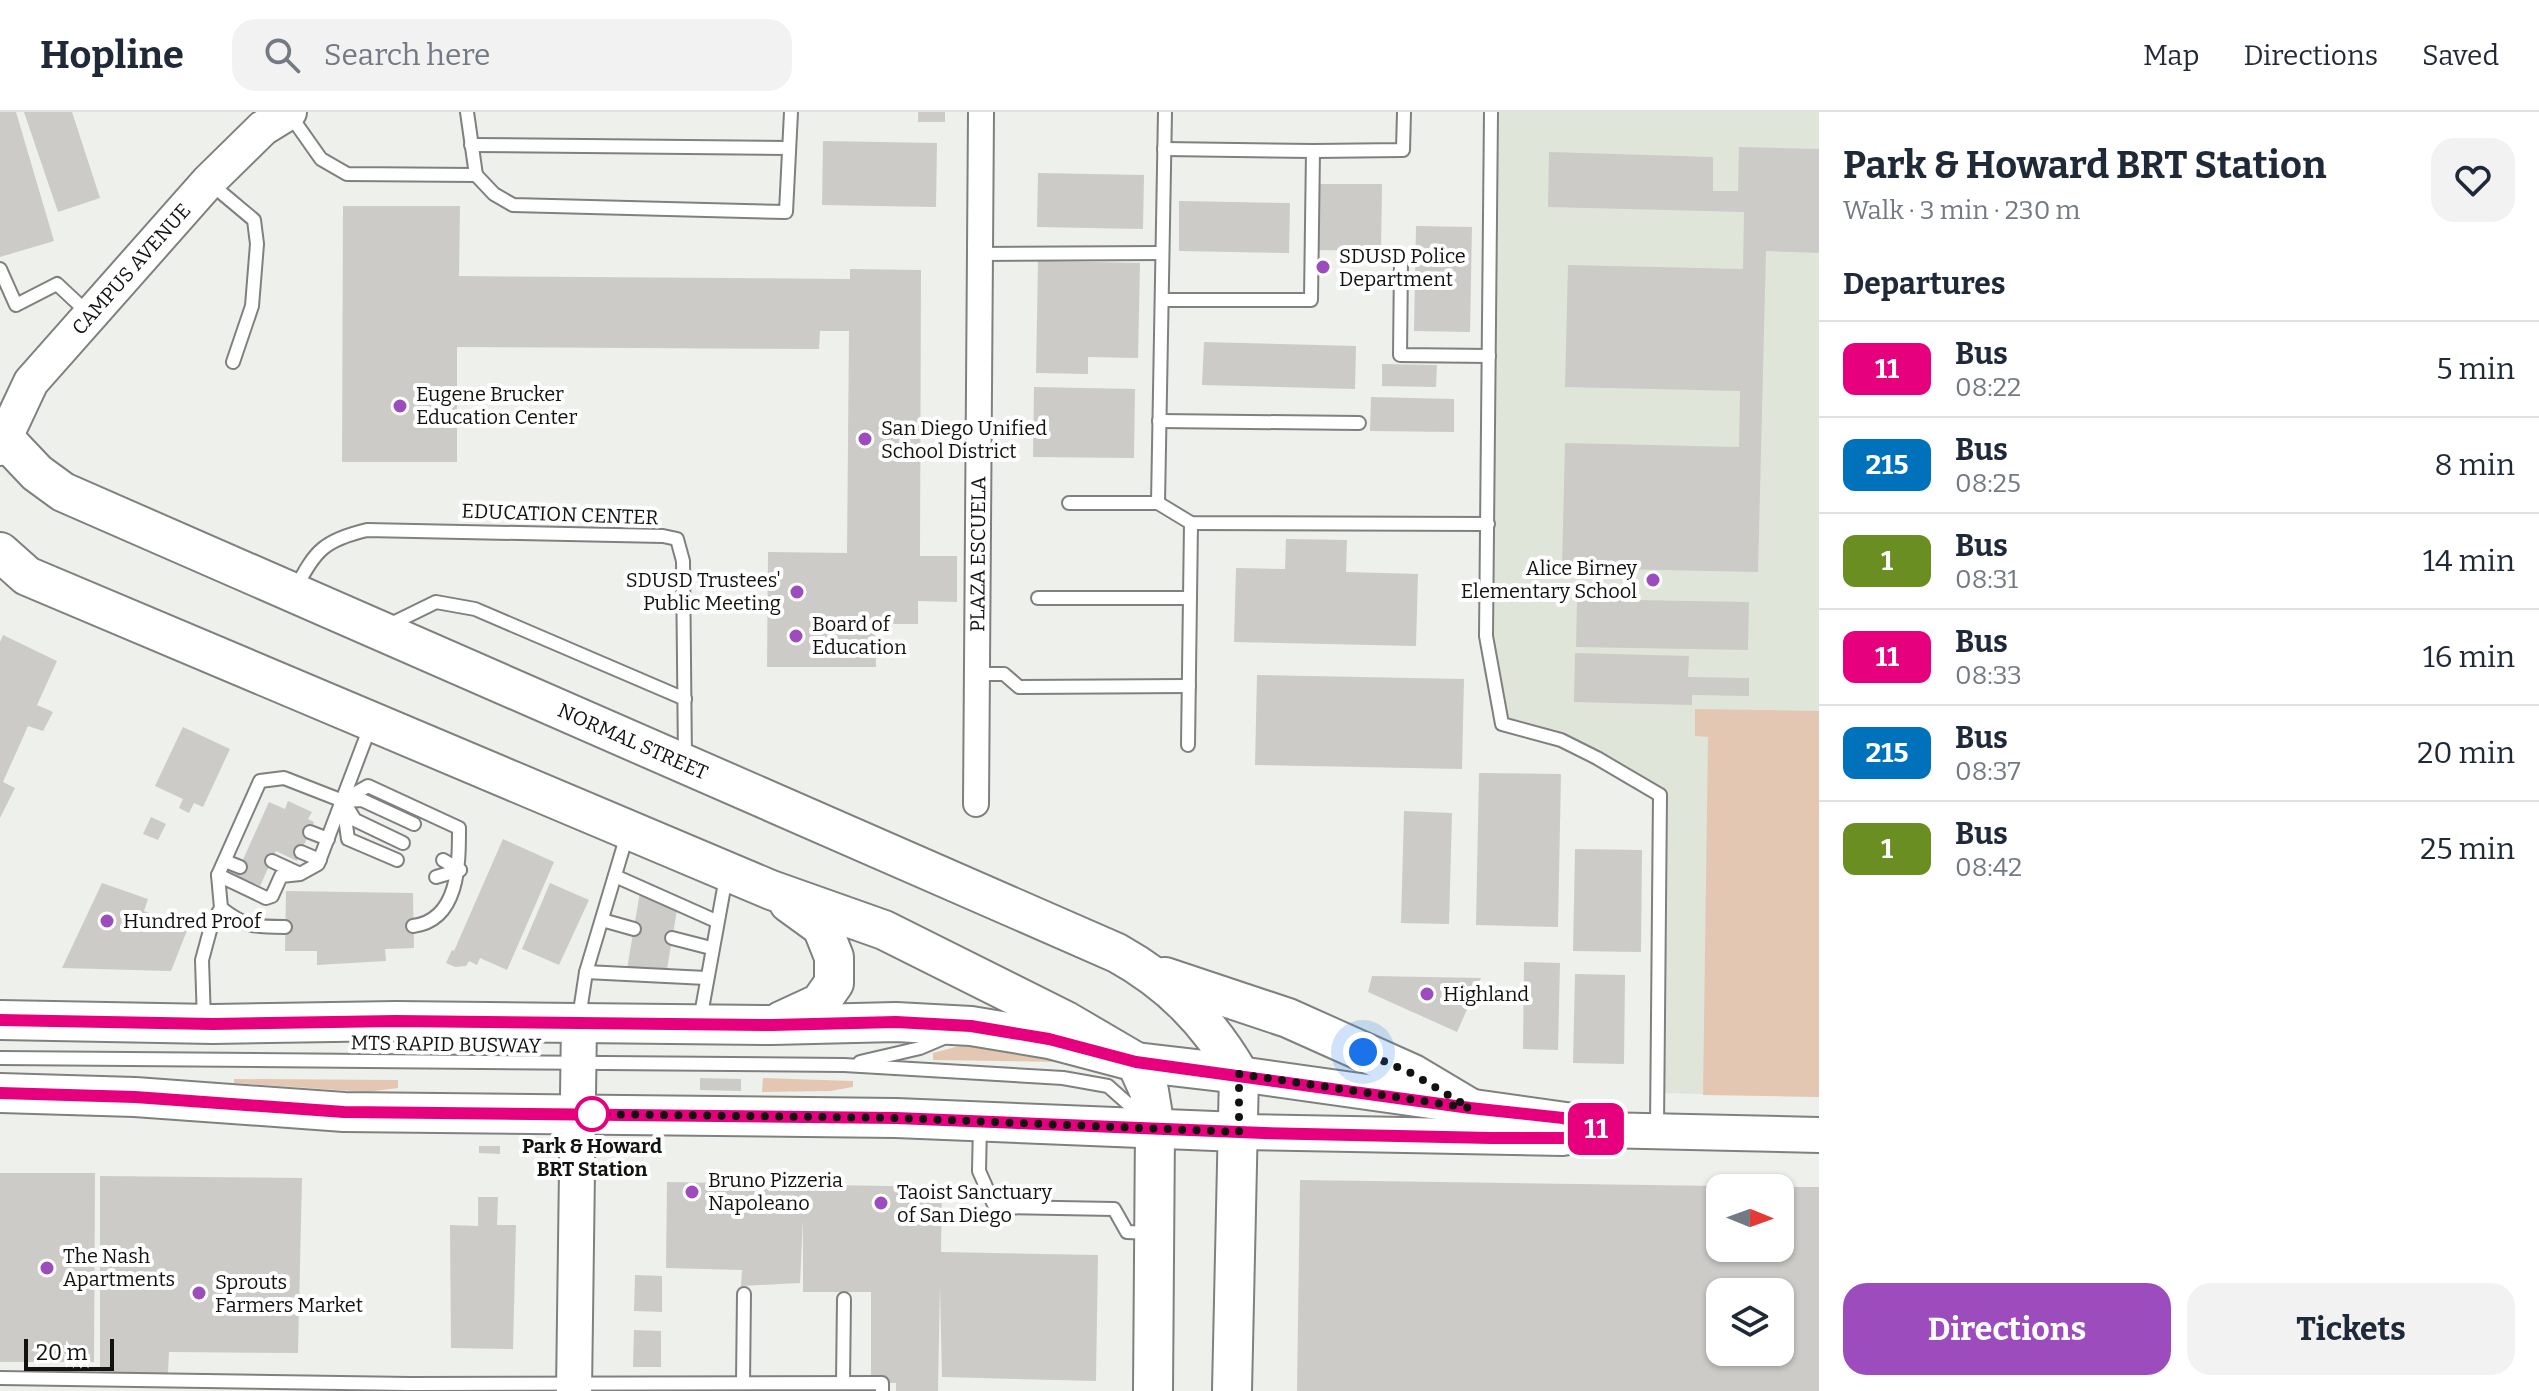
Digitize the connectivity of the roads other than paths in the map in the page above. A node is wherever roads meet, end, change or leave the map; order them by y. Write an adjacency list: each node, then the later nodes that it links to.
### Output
1 (288, 112): 12 (lane); 13 (main road, CAMPUS AVENUE)
2 (467, 112): 8 (lane)
3 (791, 112): 9 (lane)
4 (981, 112): 15 (street, PLAZA ESCUELA)
5 (1165, 112): 10 (lane)
6 (1404, 112): 11 (lane)
7 (1491, 112): 20 (lane)
8 (471, 145): 9 (lane); 12 (lane)
9 (788, 148): 12 (lane)
10 (1164, 149): 11 (lane); 14 (lane)
11 (1313, 151): 18 (lane)
12 (476, 175)
13 (208, 182): 19 (main road, CAMPUS AVENUE); 21 (lane)
14 (1162, 253): 15 (lane); 18 (lane)
15 (979, 254): 34 (street, PLAZA ESCUELA)
16 (1401, 262): 20 (lane)
17 (0, 269): 19 (lane)
18 (1162, 300): 22 (lane)
19 (90, 315): 24 (main road, CAMPUS AVENUE)
20 (1489, 356): 28 (lane)
21 (233, 362)
22 (1159, 421): 23 (lane); 26 (lane)
23 (1359, 423)
24 (1, 440): 30 (main road, NORMAL STREET)
25 (1069, 503): 26 (lane)
26 (1158, 503): 27 (lane)
27 (1191, 523): 28 (lane); 32 (lane)
28 (1488, 524): 98 (lane)
29 (0, 552): 37 (main road)
30 (294, 593): 33 (main road, NORMAL STREET); 36 (lane, EDUCATION CENTER)
31 (1038, 598): 32 (lane)
32 (1190, 598): 35 (lane)
33 (379, 629): 36 (lane); 39 (main road, NORMAL STREET)
34 (977, 674): 35 (lane); 41 (street, PLAZA ESCUELA)
35 (1189, 686): 38 (lane)
36 (685, 699): 39 (lane, EDUCATION CENTER)
37 (372, 721): 40 (lane); 46 (main road)
38 (1188, 745)
39 (685, 763): 79 (main road, NORMAL STREET)
40 (343, 801): 42 (lane); 44 (lane); 49 (lane); 51 (lane); 56 (lane); 61 (lane)
41 (976, 804)
42 (249, 806): 43 (lane); 45 (lane)
43 (264, 812)
44 (414, 824)
45 (241, 826): 47 (lane); 52 (lane)
46 (629, 828): 62 (main road); 65 (lane)
47 (255, 832)
48 (310, 832): 49 (lane)
49 (328, 839): 55 (lane)
50 (450, 841): 61 (lane)
51 (403, 843)
52 (232, 844): 53 (lane); 58 (lane)
53 (247, 850)
54 (301, 852): 55 (lane)
55 (320, 860): 63 (lane)
56 (397, 860)
57 (443, 860): 61 (lane)
58 (225, 861): 60 (lane); 64 (lane)
59 (272, 861): 63 (lane)
60 (240, 867)
61 (460, 870): 66 (lane); 73 (lane)
62 (727, 870): 69 (main road); 72 (lane)
63 (300, 874): 68 (lane)
64 (218, 875): 68 (lane); 70 (lane)
65 (615, 876): 71 (lane); 72 (lane)
66 (436, 877)
67 (264, 878): 68 (lane)
68 (277, 885)
69 (771, 890): 85 (main road); 88 (main road)
70 (221, 908): 74 (lane); 83 (lane)
71 (602, 920): 75 (lane); 78 (lane)
72 (716, 921): 77 (lane)
73 (413, 926)
74 (285, 927)
75 (634, 929)
76 (672, 938): 77 (lane)
77 (711, 948): 80 (lane)
78 (586, 972): 80 (lane); 82 (lane)
79 (1152, 972): 91 (main road, NORMAL STREET); 93 (main road)
80 (706, 978): 84 (lane)
81 (0, 1020): 83 (main road)
82 (579, 1022): 83 (main road); 84 (main road); 89 (main road)
83 (204, 1024)
84 (699, 1024): 85 (main road)
85 (772, 1025): 86 (main road)
86 (971, 1026): 88 (main road); 90 (lane, MTS RAPID BUSWAY)
87 (0, 1058): 89 (lane, MTS RAPID BUSWAY)
88 (1136, 1062): 91 (main road); 96 (main road)
89 (578, 1065): 90 (lane, MTS RAPID BUSWAY); 94 (main road)
90 (844, 1065): 96 (lane, MTS RAPID BUSWAY)
91 (1239, 1074): 93 (main road); 99 (main road)
92 (0, 1093): 94 (main road)
93 (1470, 1108): 97 (main road)
94 (578, 1114): 95 (main road); 107 (main road)
95 (980, 1121): 96 (main road); 101 (lane)
96 (1155, 1128): 99 (main road); 101 (main road)
97 (1600, 1130): 98 (main road); 99 (main road)
98 (1657, 1131): 100 (main road)
99 (1239, 1132): 110 (main road)
100 (1819, 1135)
101 (1156, 1233): 109 (main road)
102 (744, 1294): 105 (lane)
103 (844, 1299): 106 (lane)
104 (0, 1378): 107 (lane)
105 (743, 1383): 106 (lane); 107 (lane)
106 (843, 1383): 108 (lane)
107 (574, 1387)
108 (882, 1391)
109 (1153, 1391)
110 (1232, 1391)

